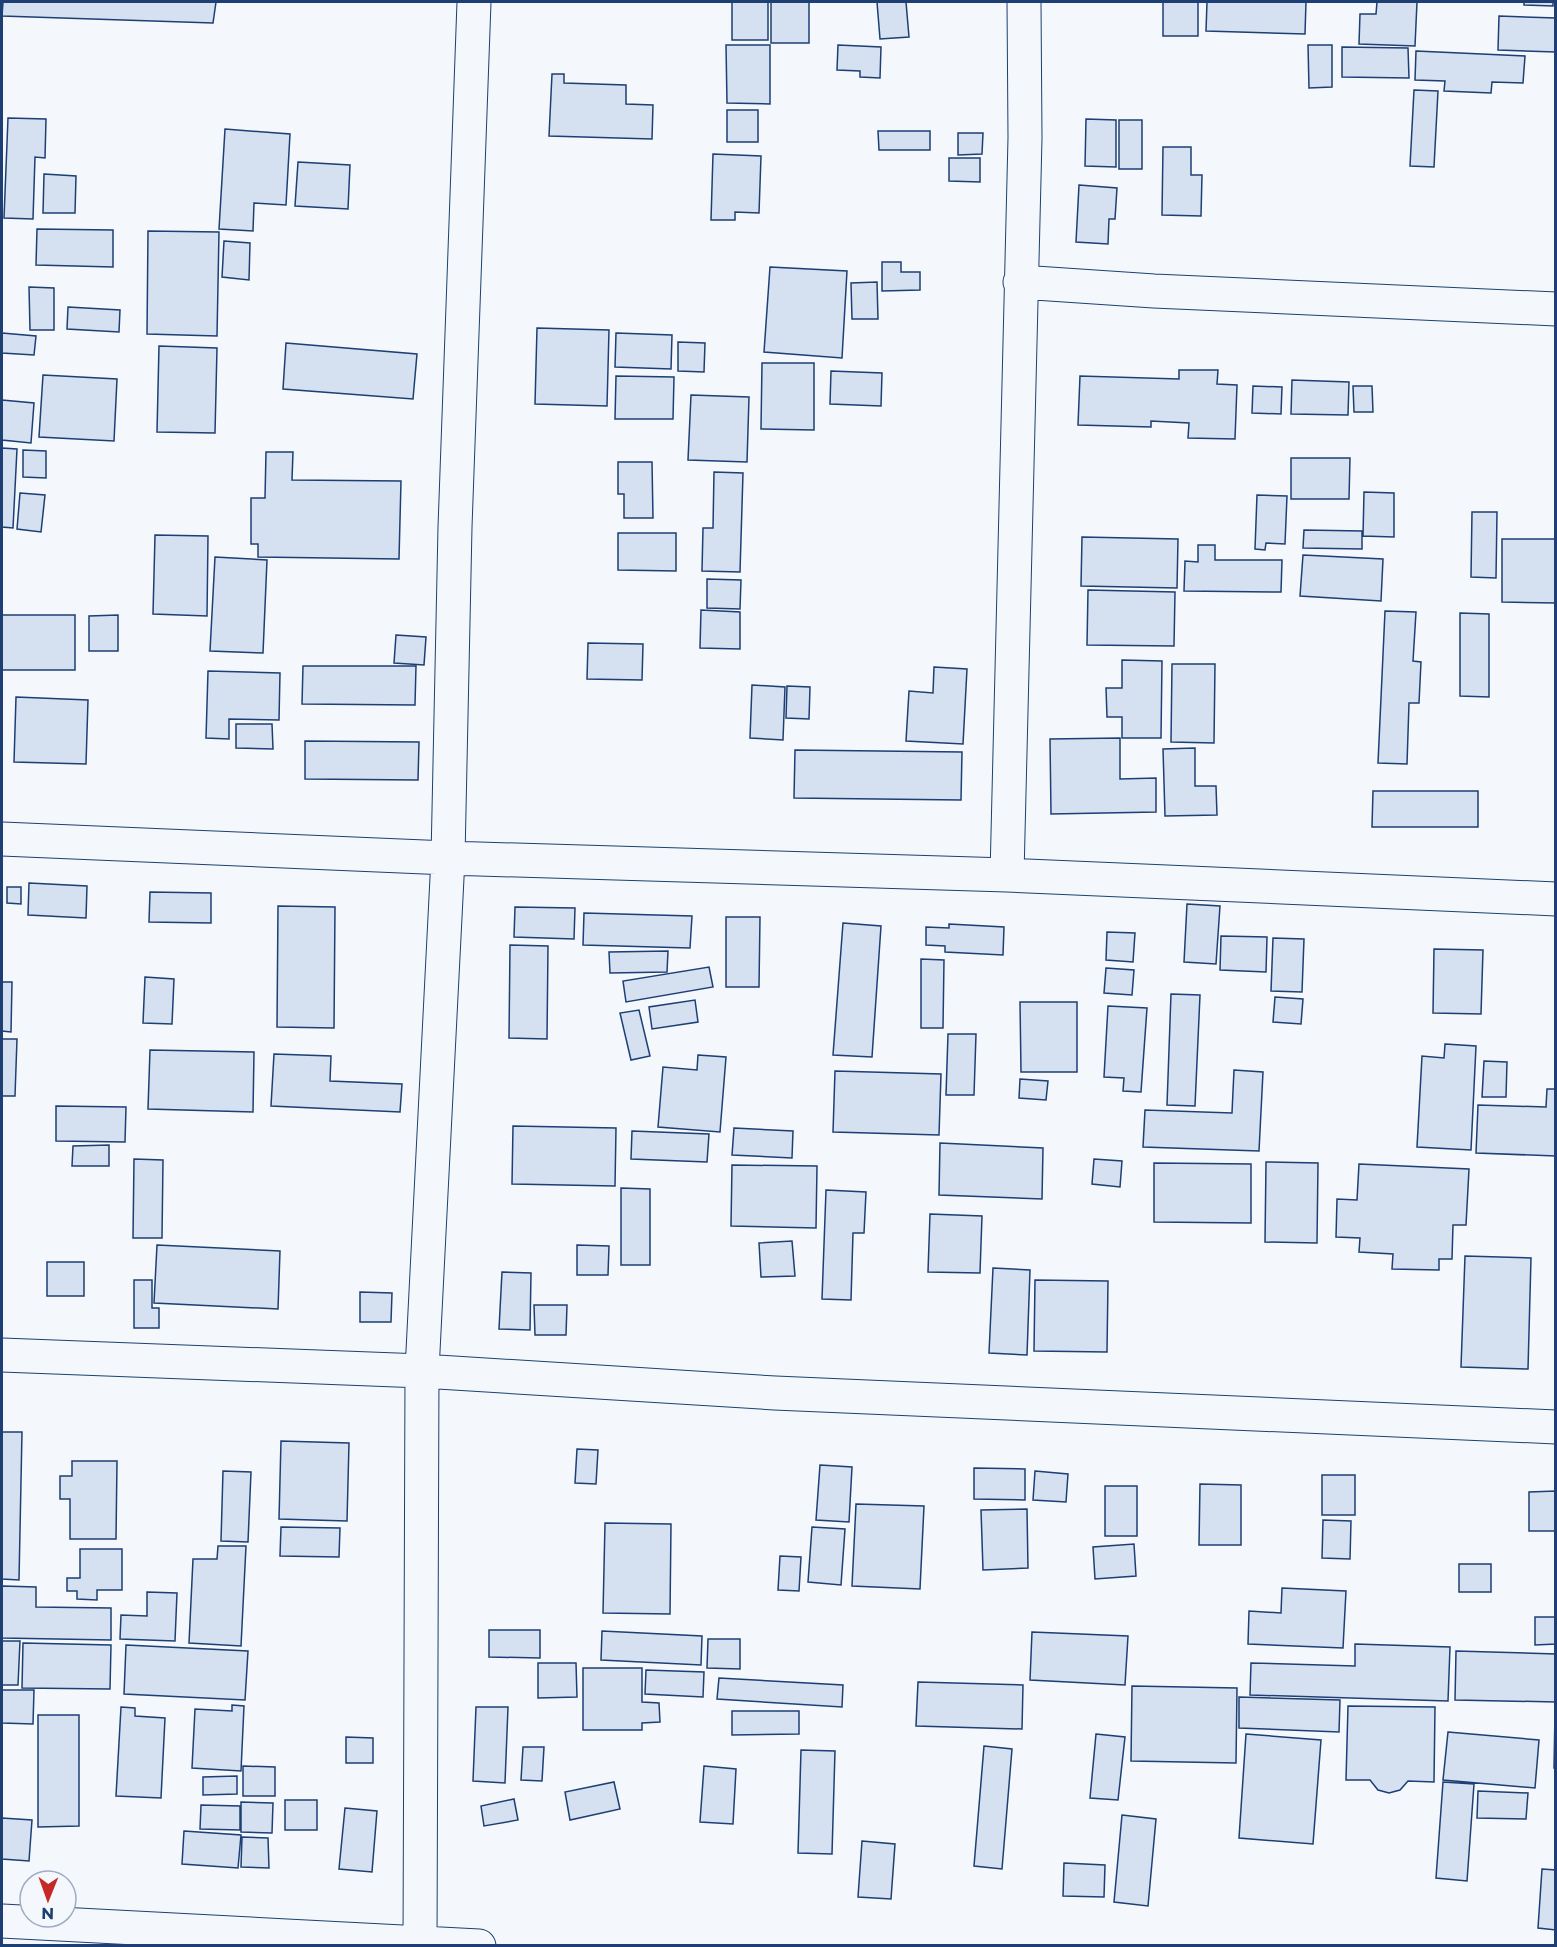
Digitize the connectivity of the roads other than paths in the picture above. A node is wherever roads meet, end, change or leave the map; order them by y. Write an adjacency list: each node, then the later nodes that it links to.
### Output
1 (474, 2): 6 (street)
2 (1024, 2): 3 (street)
3 (1020, 282): 4 (street); 7 (street)
4 (1556, 309)
5 (2, 839): 6 (street)
6 (448, 858): 7 (street); 10 (street)
7 (1007, 875): 8 (street)
8 (1556, 899)
9 (2, 1355): 10 (street)
10 (422, 1371): 11 (street); 13 (street)
11 (1556, 1427)
12 (2, 1921): 13 (street)
13 (419, 1943): 14 (street)
14 (479, 1946)

